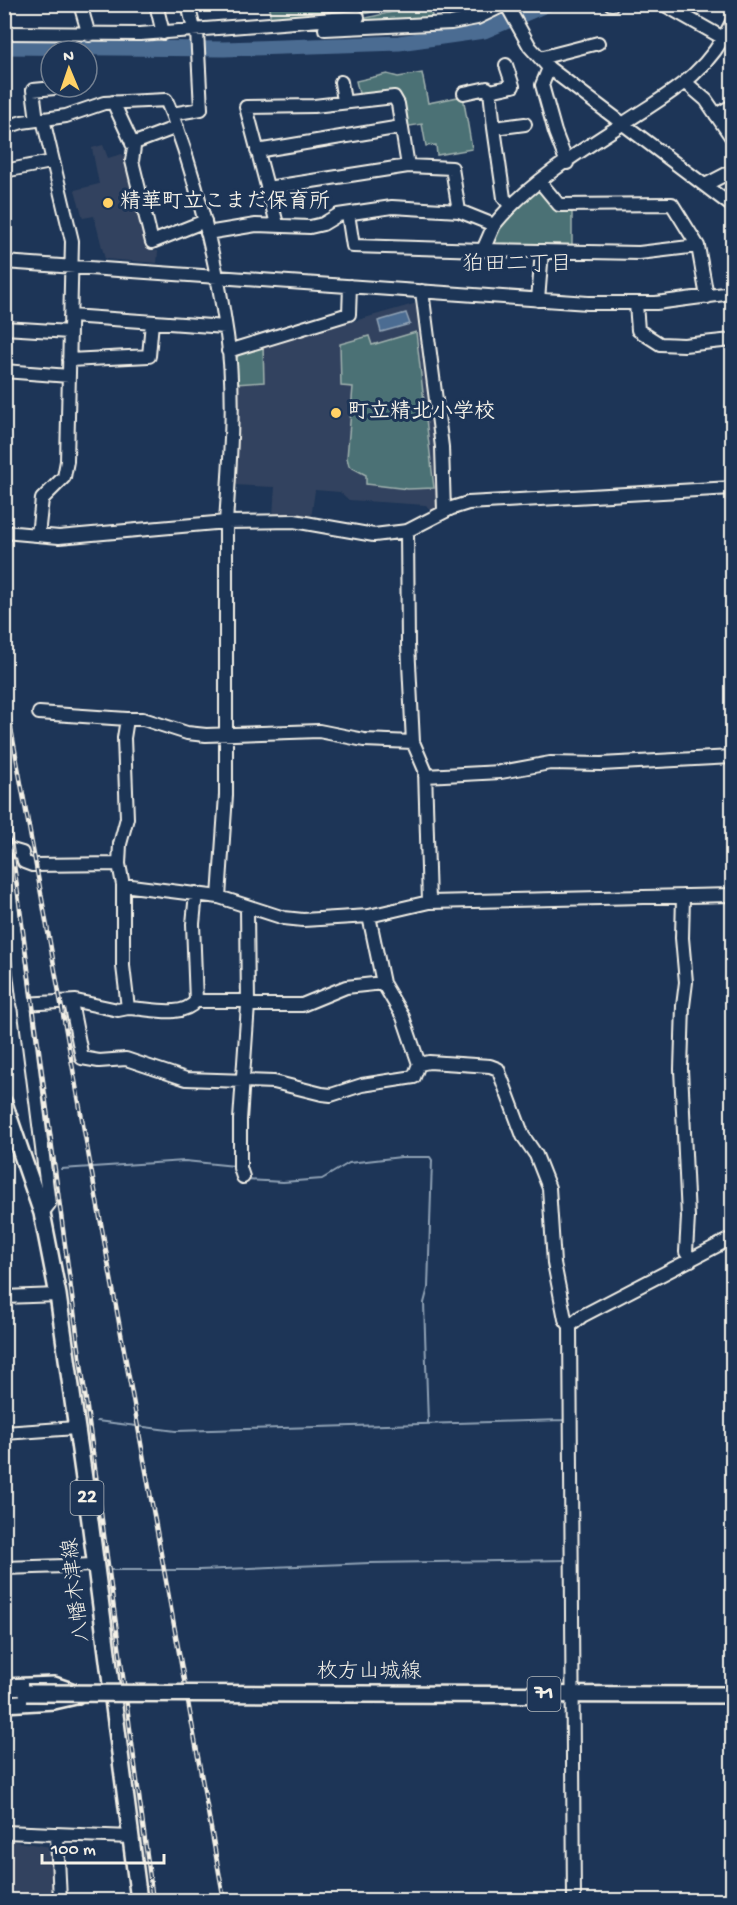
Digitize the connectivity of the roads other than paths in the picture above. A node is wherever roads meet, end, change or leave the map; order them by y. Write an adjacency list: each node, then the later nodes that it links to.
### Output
1 (80, 4): 12 (street)
2 (156, 4): 10 (street)
3 (188, 4): 11 (street)
4 (663, 4): 13 (street)
5 (507, 6): 8 (street); 15 (street)
6 (358, 17): 8 (street)
7 (732, 22): 13 (street)
8 (222, 29): 11 (street)
9 (4, 33): 12 (street)
10 (163, 33): 11 (street); 12 (street)
11 (197, 34): 26 (street)
12 (89, 35)
13 (728, 41): 19 (street)
14 (598, 44): 15 (street)
15 (540, 58): 17 (street)
16 (506, 65): 21 (street)
17 (549, 68): 30 (street); 39 (street)
18 (341, 82): 23 (street)
19 (685, 82): 27 (street); 30 (street)
20 (39, 89): 28 (street)
21 (490, 91): 22 (street); 34 (street)
22 (464, 93)
23 (344, 101): 31 (street); 37 (street)
24 (113, 102): 26 (street); 28 (street); 36 (street)
25 (732, 106): 27 (street)
26 (172, 114): 33 (street)
27 (716, 115): 35 (street)
28 (40, 120): 32 (street); 38 (street)
29 (525, 124): 34 (street)
30 (622, 124): 39 (street); 44 (street)
31 (401, 127): 37 (street); 40 (street)
32 (4, 128)
33 (177, 128): 36 (street); 52 (street)
34 (494, 128): 46 (street)
35 (732, 138)
36 (132, 144): 52 (street)
37 (257, 151): 45 (street)
38 (51, 162): 41 (street); 57 (street)
39 (567, 163): 43 (street)
40 (408, 166): 45 (street); 48 (street)
41 (4, 171)
42 (732, 171): 44 (street)
43 (540, 182): 46 (street); 53 (street)
44 (705, 185): 47 (street)
45 (267, 188): 50 (street)
46 (510, 205): 51 (street)
47 (732, 207)
48 (459, 211): 49 (street); 51 (street)
49 (348, 214): 50 (street); 54 (street)
50 (277, 224): 52 (street)
51 (494, 225): 54 (street)
52 (206, 227): 58 (street)
53 (698, 246): 55 (street); 62 (street)
54 (483, 250): 55 (street)
55 (542, 251): 63 (street)
56 (4, 261): 57 (street)
57 (71, 266): 58 (street); 65 (street)
58 (215, 276): 59 (street); 67 (street)
59 (350, 286): 60 (street); 71 (street)
60 (422, 291): 63 (street); 76 (street)
61 (732, 293): 62 (street)
62 (707, 297): 64 (street)
63 (538, 300): 64 (street)
64 (636, 304): 70 (street)
65 (70, 316): 66 (street); 69 (street)
66 (152, 322): 67 (street); 72 (street)
67 (225, 327): 71 (street)
68 (4, 328): 69 (street)
69 (69, 332): 72 (street)
70 (732, 340)
71 (228, 351): 77 (street)
72 (69, 360): 74 (street)
73 (4, 371): 74 (street)
74 (69, 376): 80 (street)
75 (732, 488): 76 (street)
76 (444, 512): 78 (street)
77 (226, 522): 78 (street); 80 (street); 83 (street)
78 (407, 531): 84 (street)
79 (4, 532): 80 (street)
80 (38, 535)
81 (39, 712): 82 (street)
82 (127, 719): 83 (street); 88 (street)
83 (224, 732): 84 (street); 93 (street)
84 (413, 742): 86 (street)
85 (732, 757): 86 (street)
86 (425, 776): 94 (street)
87 (5, 847): 88 (street); 97 (street)
88 (119, 864): 89 (street)
89 (123, 885): 90 (street); 103 (street)
90 (196, 893): 93 (street); 99 (street)
91 (732, 895): 92 (street)
92 (683, 896): 94 (street); 110 (street)
93 (219, 897): 95 (street)
94 (429, 902): 96 (street)
95 (247, 908): 96 (street); 101 (street)
96 (369, 916): 98 (street)
97 (9, 925): 102 (street)
98 (383, 983): 101 (street); 104 (street)
99 (196, 1001): 101 (street); 103 (street)
100 (71, 1002): 102 (street); 103 (street); 105 (street)
101 (247, 1003): 105 (street)
102 (23, 1004): 108 (street)
103 (128, 1008)
104 (419, 1064): 105 (street); 113 (street)
105 (242, 1080): 107 (street)
106 (4, 1103): 108 (main road, 八幡木津線 / 22)
107 (243, 1177)
108 (42, 1213): 111 (main road, 八幡木津線 / 22)
109 (732, 1238): 110 (street)
110 (690, 1260): 113 (street)
111 (58, 1295): 112 (street); 114 (main road, 八幡木津線 / 22)
112 (4, 1297)
113 (570, 1326): 120 (street)
114 (76, 1428): 115 (street); 116 (main road, 八幡木津線 / 22)
115 (4, 1433)
116 (95, 1565): 117 (street); 119 (main road, 八幡木津線 / 22)
117 (4, 1568)
118 (4, 1687): 122 (main road)
119 (111, 1694): 122 (main road); 127 (main road, 八幡木津線 / 22)
120 (572, 1694): 121 (main road, 枚方山城線 / 71, bridge); 123 (main road, 枚方山城線 / 71); 130 (street)
121 (4, 1695)
122 (79, 1695): 124 (main road)
123 (732, 1695)
124 (4, 1704)
125 (4, 1832): 126 (street)
126 (57, 1836): 127 (street); 128 (street)
127 (131, 1837): 129 (main road, 八幡木津線 / 22)
128 (60, 1900)
129 (139, 1900)
130 (574, 1900)

